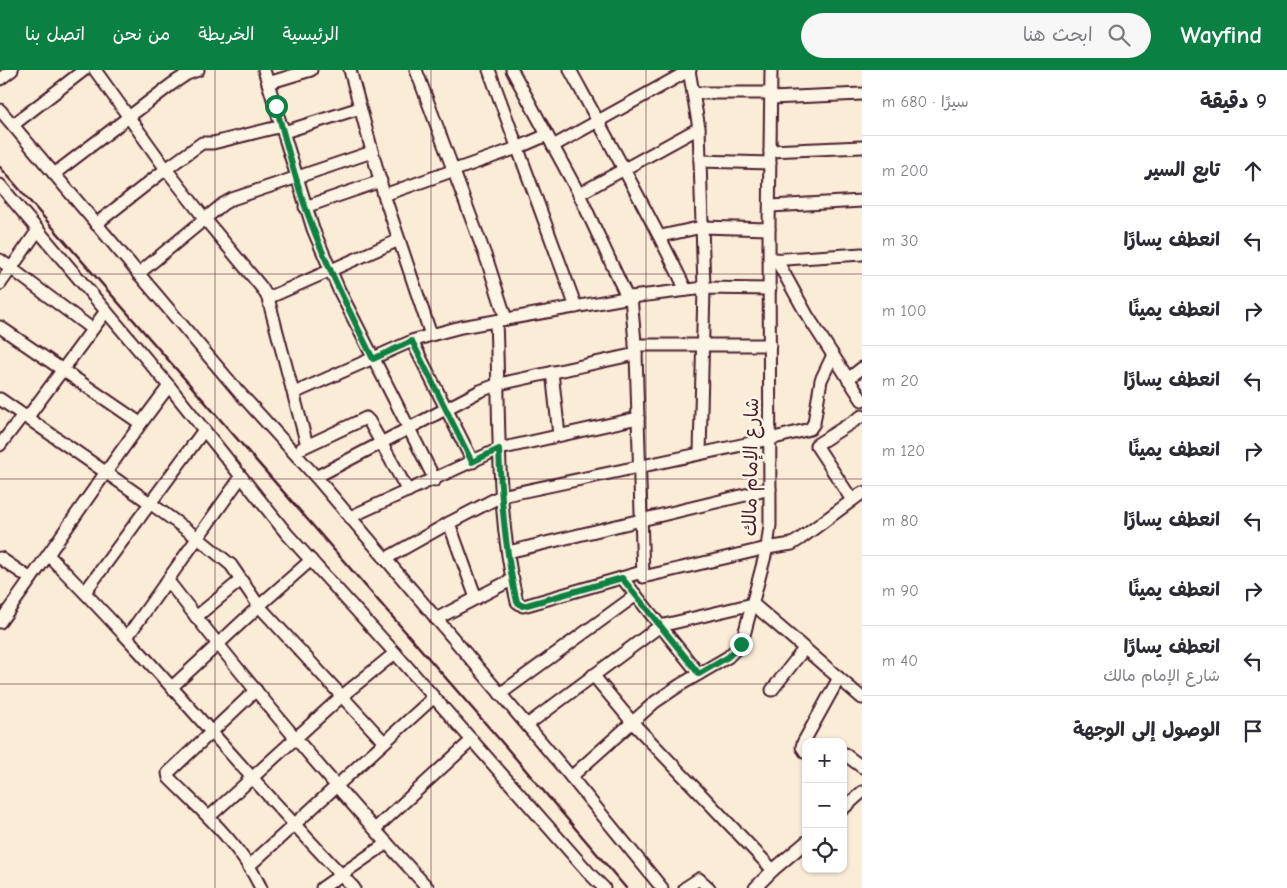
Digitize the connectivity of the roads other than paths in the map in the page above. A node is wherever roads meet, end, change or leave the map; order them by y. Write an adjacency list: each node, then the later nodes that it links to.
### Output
1 (12, 70): 14 (street)
2 (84, 70): 23 (street)
3 (95, 70): 21 (street)
4 (198, 70): 21 (street)
5 (264, 70): 15 (street)
6 (311, 70): 15 (street)
7 (350, 70): 19 (street)
8 (416, 70): 34 (street)
9 (489, 70): 28 (street)
10 (512, 70): 26 (street)
11 (689, 70): 16 (street); 22 (street)
12 (771, 70): 18 (street, شارع الإمام مالك)
13 (573, 71): 22 (street)
14 (0, 79)
15 (268, 82): 25 (street)
16 (694, 93): 18 (street); 24 (street)
17 (862, 94): 18 (street)
18 (771, 96): 30 (street, شارع الإمام مالك)
19 (360, 108): 25 (street); 29 (street)
20 (0, 110): 23 (street)
21 (128, 116): 32 (street); 35 (street)
22 (599, 121): 26 (street); 33 (street)
23 (13, 125): 35 (street)
24 (699, 128): 31 (street); 33 (street)
25 (283, 129): 32 (street); 36 (street)
26 (550, 140): 28 (street); 39 (street)
27 (862, 147): 30 (street)
28 (516, 148): 34 (street); 63 (street)
29 (372, 152): 36 (street); 37 (street)
30 (770, 157): 31 (street); 42 (street, شارع الإمام مالك)
31 (700, 161): 46 (street)
32 (166, 169): 44 (street); 45 (street)
33 (626, 169): 39 (street); 49 (street)
34 (454, 171): 40 (street); 65 (street)
35 (54, 174): 45 (street)
36 (297, 178): 43 (street); 44 (street)
37 (381, 181): 40 (street); 43 (street)
38 (0, 185): 48 (street)
39 (579, 194): 61 (street)
40 (384, 195): 50 (street)
41 (862, 201): 42 (street)
42 (770, 206): 47 (street, شارع الإمام مالك)
43 (305, 207): 55 (street)
44 (205, 219): 56 (street); 62 (street)
45 (96, 224): 56 (street)
46 (702, 227): 47 (street); 49 (street); 58 (street)
47 (769, 228): 53 (street, شارع الإمام مالك)
48 (38, 230): 54 (street); 64 (street)
49 (660, 236): 60 (street)
50 (399, 240): 55 (street); 68 (street)
51 (862, 254): 53 (street)
52 (0, 260): 54 (street)
53 (773, 260): 59 (street, شارع الإمام مالك); 73 (street)
54 (11, 268): 57 (street); 67 (street)
55 (331, 270): 62 (street); 74 (street)
56 (138, 274): 97 (street)
57 (0, 284)
58 (704, 288): 59 (street); 60 (street); 70 (street)
59 (770, 289): 71 (street, شارع الإمام مالك)
60 (686, 290): 61 (street)
61 (629, 297): 63 (street); 72 (street)
62 (268, 298): 81 (street)
63 (576, 307): 65 (street)
64 (106, 311): 67 (street); 80 (street)
65 (501, 320): 68 (street); 79 (street)
66 (0, 327): 76 (street)
67 (92, 329): 76 (street)
68 (431, 335): 69 (street)
69 (412, 341): 74 (street); 84 (street)
70 (703, 344): 71 (street); 72 (street); 98 (street)
71 (770, 344): 92 (street, شارع الإمام مالك)
72 (636, 349): 77 (street); 87 (street)
73 (833, 355): 78 (street); 92 (street)
74 (373, 359): 81 (street); 89 (street)
75 (862, 368): 78 (street)
76 (63, 370): 85 (street); 88 (street)
77 (552, 372): 79 (street); 91 (street)
78 (848, 379): 83 (street)
79 (499, 384): 84 (street); 96 (street)
80 (169, 386): 88 (street); 90 (street)
81 (294, 393): 95 (street)
82 (0, 399): 85 (street)
83 (862, 400)
84 (446, 407): 89 (street); 99 (street)
85 (25, 416): 94 (street); 101 (street)
86 (862, 416): 108 (street)
87 (638, 418): 91 (street); 100 (street)
88 (140, 423): 101 (street)
89 (409, 428): 93 (street); 104 (street)
90 (204, 430): 102 (street); 109 (street)
91 (559, 435): 96 (street)
92 (770, 439): 98 (street); 105 (street, شارع الإمام مالك)
93 (381, 442): 95 (street); 103 (street); 106 (street)
94 (0, 445)
95 (307, 446): 97 (street)
96 (499, 449): 99 (street); 107 (street)
97 (293, 452): 103 (street)
98 (700, 454): 100 (street)
99 (472, 462): 104 (street)
100 (639, 466): 107 (street); 111 (street)
101 (105, 471): 109 (street); 116 (street)
102 (241, 477): 113 (street); 119 (street)
103 (316, 477): 110 (street)
104 (435, 480): 106 (street)
105 (770, 489): 111 (street); 114 (street, شارع الإمام مالك)
106 (408, 492): 110 (street)
107 (501, 496): 112 (street); 115 (street)
108 (857, 497): 114 (street)
109 (150, 503): 113 (street); 126 (street)
110 (350, 517): 118 (street)
111 (641, 520): 115 (street); 120 (street)
112 (449, 523): 118 (street); 128 (street)
113 (198, 538): 124 (street); 125 (street)
114 (767, 548): 120 (street); 129 (street, شارع الإمام مالك)
115 (508, 552): 123 (street)
116 (48, 556): 122 (street); 126 (street)
117 (0, 558): 122 (street)
118 (385, 559): 132 (street)
119 (311, 560): 130 (street); 138 (street)
120 (642, 572): 121 (street)
121 (622, 578): 123 (street); 127 (street)
122 (31, 579): 133 (street)
123 (513, 579): 128 (street)
124 (241, 580): 130 (street); 131 (street)
125 (168, 581): 131 (street); 135 (street)
126 (85, 592): 135 (street)
127 (636, 596): 134 (street); 145 (street)
128 (476, 598): 132 (street)
129 (753, 604): 134 (street); 137 (street); 139 (street, شارع الإمام مالك)
130 (259, 606): 136 (street); 146 (street)
131 (196, 617): 136 (street)
132 (436, 619): 145 (street)
133 (0, 622)
134 (660, 626): 139 (street); 140 (street)
135 (127, 637): 142 (street)
136 (218, 645): 142 (street); 143 (street)
137 (804, 649): 141 (street); 144 (street)
138 (395, 653): 146 (street); 147 (street)
139 (699, 674): 149 (street, شارع الإمام مالك)
140 (593, 675): 149 (street); 150 (street)
141 (839, 678): 148 (street); 153 (street)
142 (172, 688): 151 (street)
143 (256, 690): 151 (street); 152 (street)
144 (772, 690)
145 (500, 694): 150 (street)
146 (342, 696): 152 (street); 155 (street)
147 (434, 697): 154 (street); 155 (street)
148 (862, 698)
149 (632, 722): 159 (street, شارع الإمام مالك); 169 (street)
150 (527, 725): 159 (street)
151 (212, 732): 158 (street); 163 (street)
152 (297, 738): 158 (street); 160 (street)
153 (806, 738)
154 (472, 740): 165 (street); 175 (street)
155 (384, 742): 160 (street)
156 (847, 756): 157 (street)
157 (862, 767)
158 (253, 777): 163 (street); 164 (street)
159 (571, 777): 176 (street)
160 (337, 784): 164 (street); 165 (street)
161 (862, 792): 162 (street)
162 (847, 805)
163 (209, 817): 168 (street)
164 (294, 825): 168 (street); 170 (street)
165 (374, 829): 166 (street)
166 (387, 844): 170 (street); 174 (street)
167 (802, 845): 169 (street)
168 (250, 865): 171 (street)
169 (773, 870): 179 (street)
170 (341, 875): 172 (street); 173 (street)
171 (262, 888)
172 (322, 888)
173 (354, 888)
174 (428, 888)
175 (604, 888)
176 (662, 888)
177 (685, 888): 178 (street)
178 (709, 888)
179 (755, 888)

